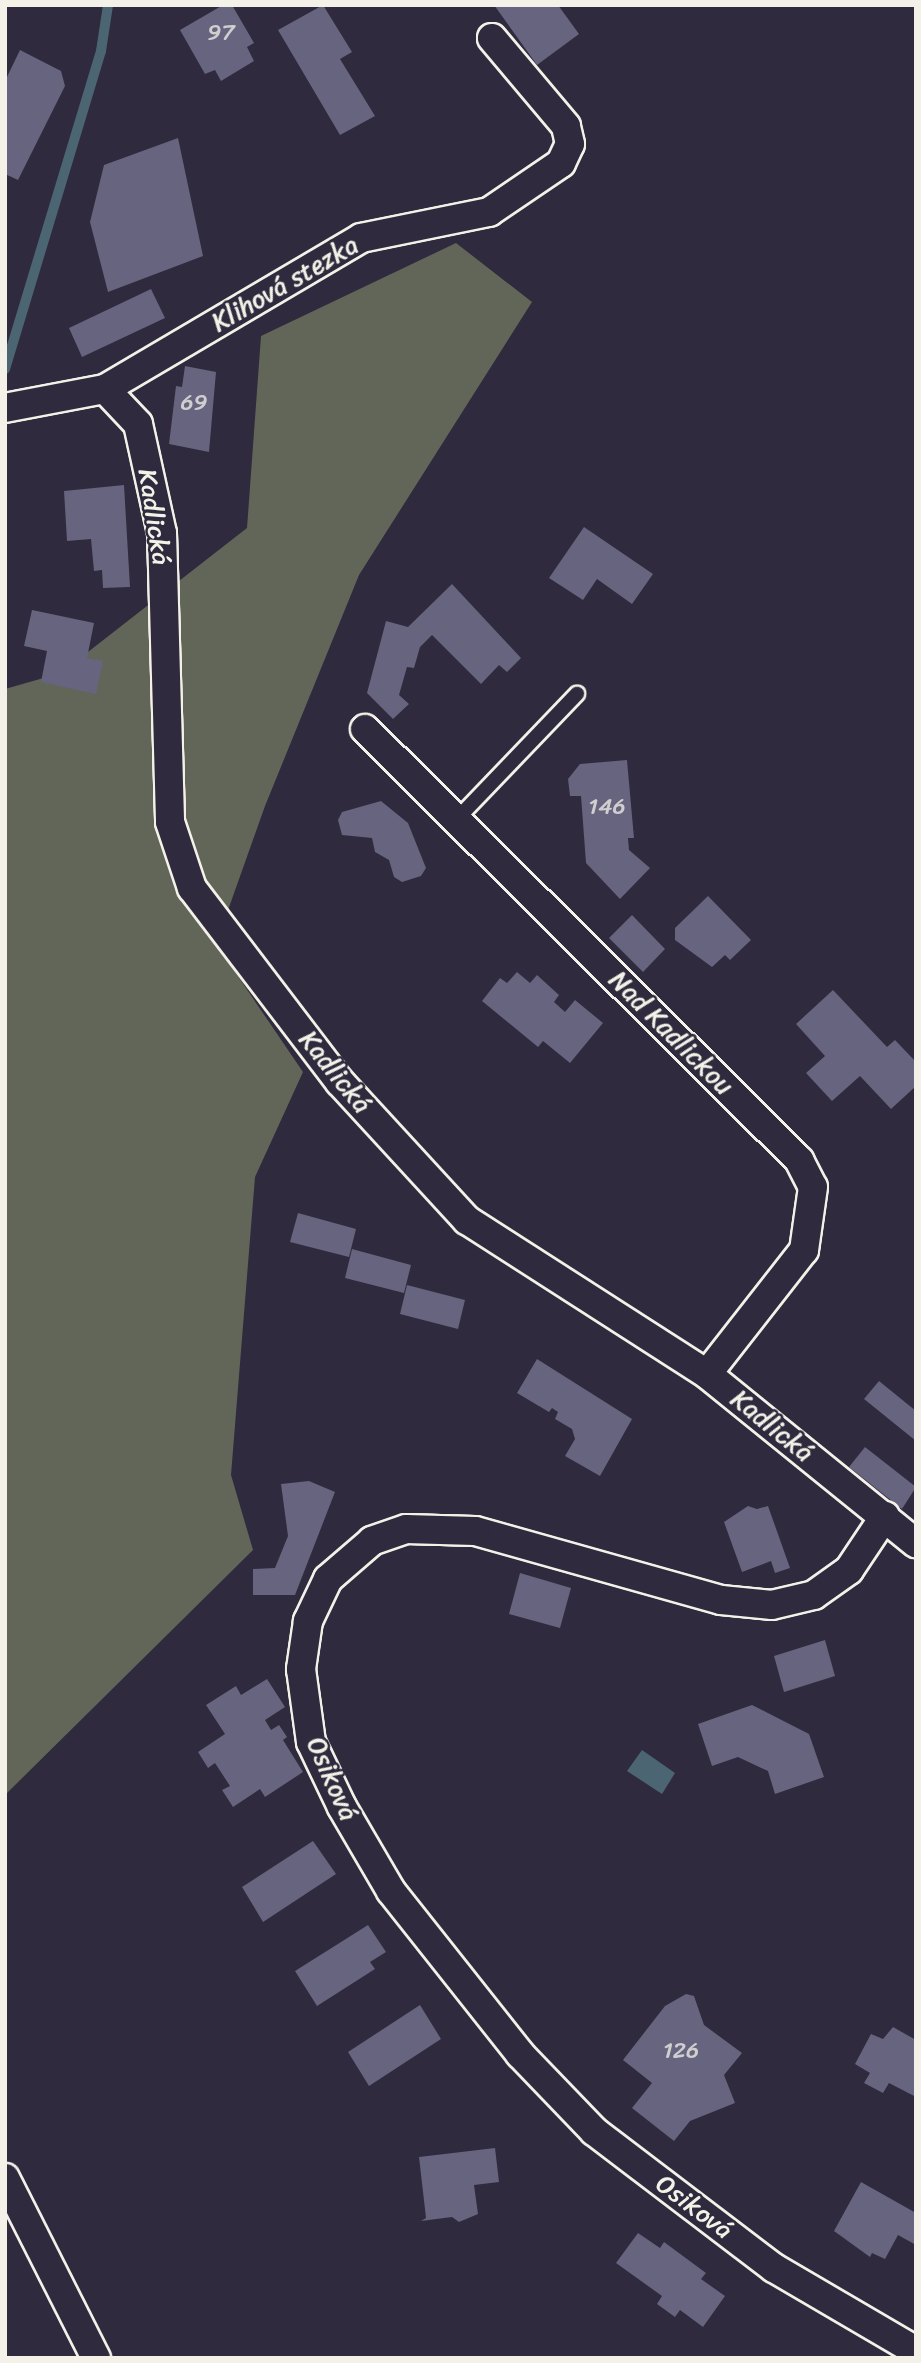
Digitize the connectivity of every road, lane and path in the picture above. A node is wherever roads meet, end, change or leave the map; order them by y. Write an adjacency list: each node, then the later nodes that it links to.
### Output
1 (492, 38): 2 (street, Klihová stezka)
2 (105, 389): 3 (street); 7 (street, Kadlická)
3 (5, 408)
4 (578, 694): 6 (lane)
5 (365, 729): 6 (street, Nad Kadlickou)
6 (456, 820): 7 (street, Nad Kadlickou)
7 (707, 1374): 8 (street, Kadlická)
8 (885, 1516): 9 (street, Kadlická); 11 (street, Osiková)
9 (916, 1543)
10 (5, 2178): 12 (street)
11 (916, 2351)
12 (96, 2358)

